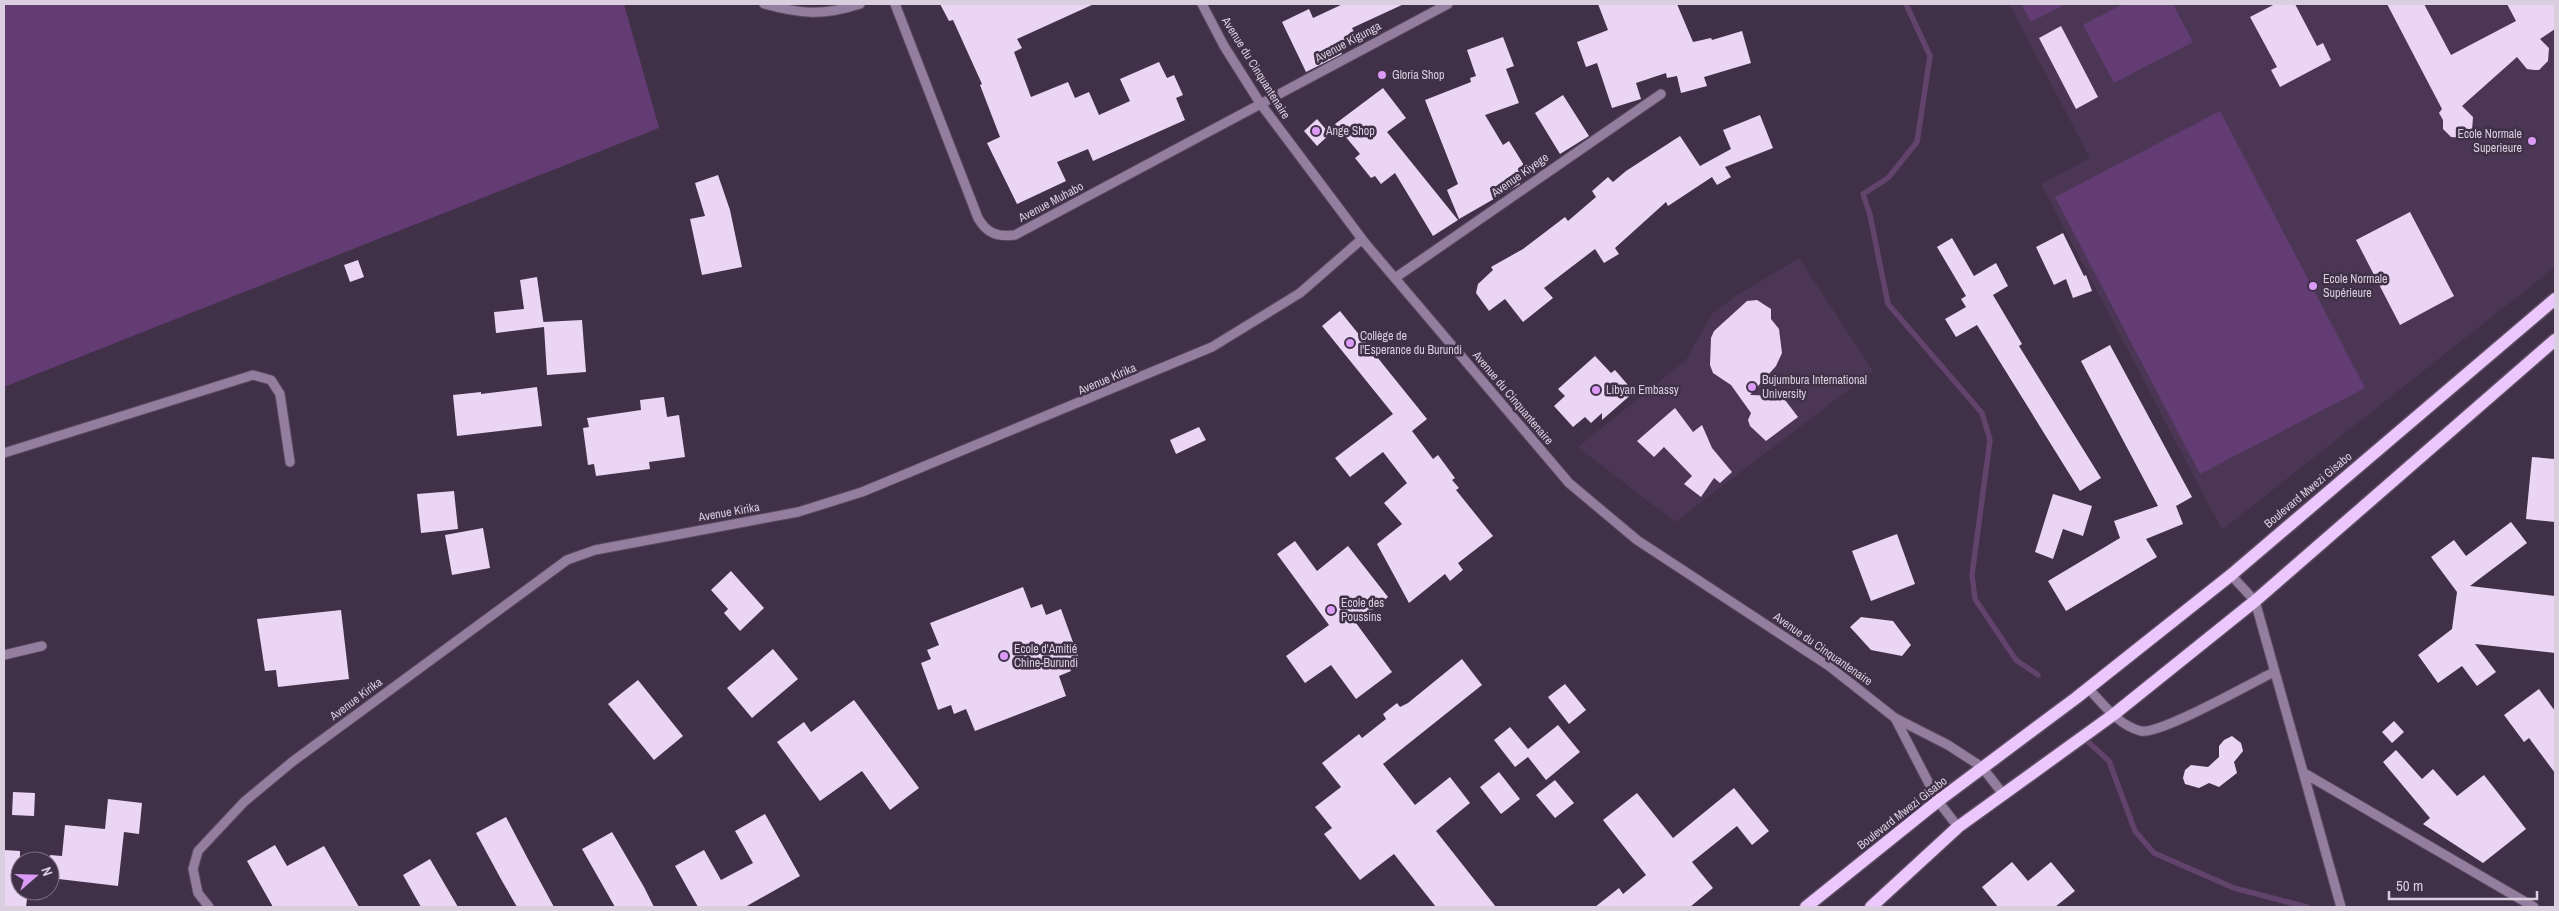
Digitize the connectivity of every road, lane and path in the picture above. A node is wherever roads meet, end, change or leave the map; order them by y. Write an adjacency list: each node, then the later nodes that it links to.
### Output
1 (764, 4): 2 (street)
2 (860, 4)
3 (895, 4): 7 (street, Avenue Muhabo)
4 (1202, 4): 7 (street, Avenue du Cinquantenaire)
5 (1448, 4): 7 (street, Avenue Kigunga)
6 (1662, 94): 9 (street, Avenue Kiyege)
7 (1260, 103): 8 (street, Avenue du Cinquantenaire)
8 (1362, 240): 9 (street, Avenue du Cinquantenaire); 27 (street, Avenue Kirika)
9 (1395, 278): 21 (street, Avenue du Cinquantenaire)
10 (2555, 299): 14 (main road, Boulevard Mwezi Gisabo)
11 (2555, 340): 15 (main road)
12 (4, 453): 13 (street)
13 (290, 462)
14 (2231, 575): 15 (street); 19 (main road, Boulevard Mwezi Gisabo)
15 (2255, 601): 18 (street); 20 (main road)
16 (42, 646): 17 (street)
17 (4, 655)
18 (2274, 672): 20 (street); 23 (street)
19 (2088, 688): 20 (street); 22 (main road, Boulevard Mwezi Gisabo)
20 (2113, 715): 24 (main road)
21 (1895, 718): 22 (street); 25 (street)
22 (1982, 767): 24 (street); 25 (main road, Boulevard Mwezi Gisabo)
23 (2304, 773): 30 (street); 31 (street)
24 (2003, 794): 26 (main road)
25 (1938, 801): 26 (street); 28 (main road, Boulevard Mwezi Gisabo)
26 (1958, 827): 29 (main road)
27 (209, 907)
28 (1806, 907)
29 (1871, 907)
30 (2341, 907)
31 (2534, 907)

